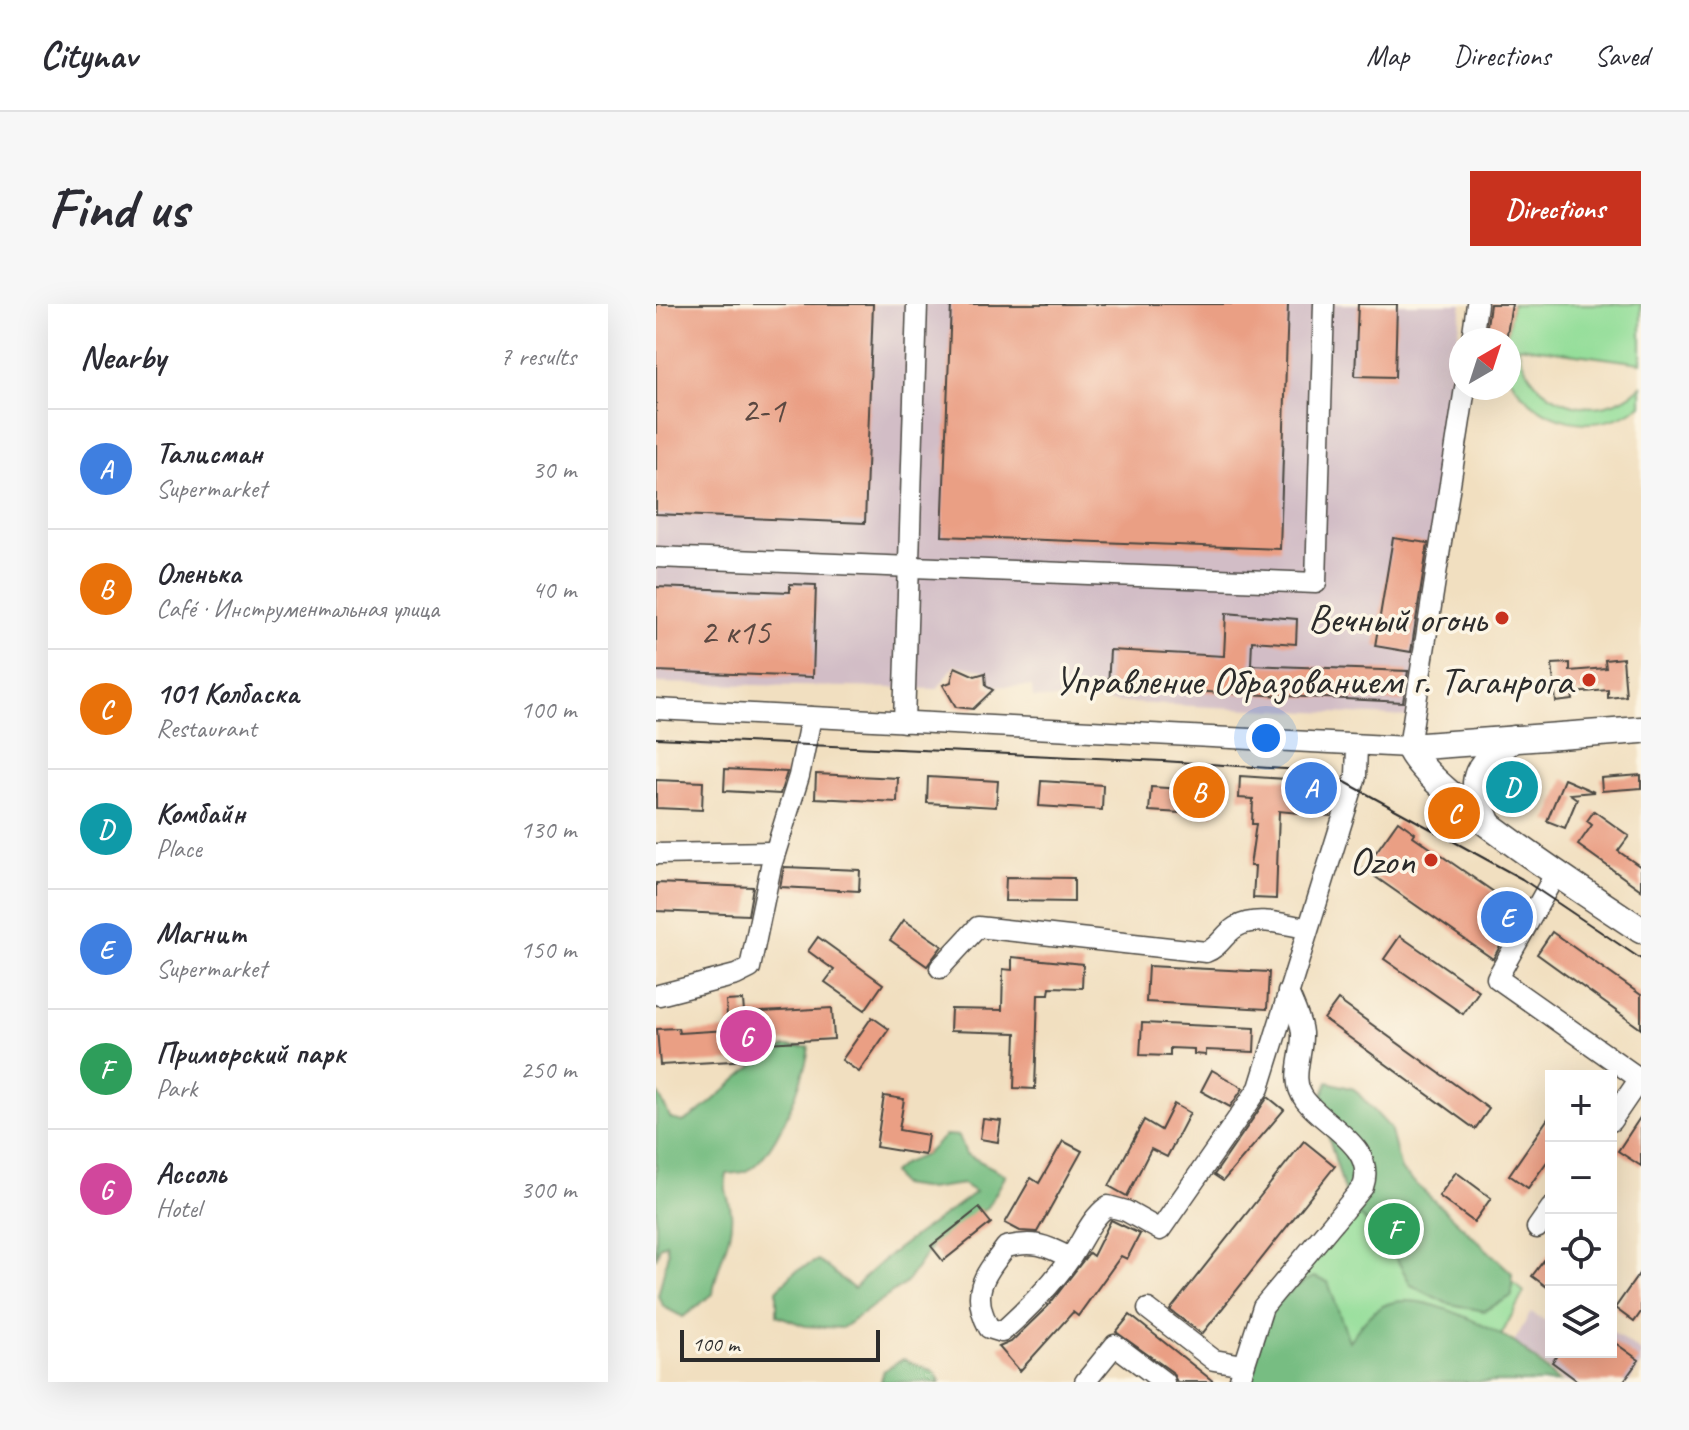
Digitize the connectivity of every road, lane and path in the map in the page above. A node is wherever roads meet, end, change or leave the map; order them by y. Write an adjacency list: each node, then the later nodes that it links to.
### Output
1 (917, 304): 7 (street)
2 (1324, 304): 7 (street)
3 (1477, 304): 4 (street)
4 (1474, 328)
5 (1463, 400): 14 (street)
6 (656, 557): 7 (street)
7 (908, 569): 10 (street)
8 (656, 709): 9 (street)
9 (811, 717): 10 (street); 16 (street)
10 (904, 722): 13 (street)
11 (1641, 730): 12 (main road)
12 (1514, 739): 14 (main road); 15 (main road)
13 (1357, 746): 14 (street); 19 (street)
14 (1409, 747): 15 (main road)
15 (1487, 820): 18 (main road)
16 (775, 852): 17 (street); 23 (street)
17 (656, 854)
18 (1556, 873): 20 (main road); 24 (street)
19 (1307, 928): 21 (street); 22 (street)
20 (1641, 930)
21 (940, 968)
22 (1288, 992): 28 (street); 30 (street)
23 (659, 995)
24 (1640, 1078): 25 (street)
25 (1617, 1112)
26 (1547, 1214): 27 (street)
27 (1537, 1228)
28 (1070, 1258): 28 (street)
29 (1148, 1309): 30 (street)
30 (1242, 1374)
31 (1085, 1382): 32 (street)
32 (1164, 1382)

